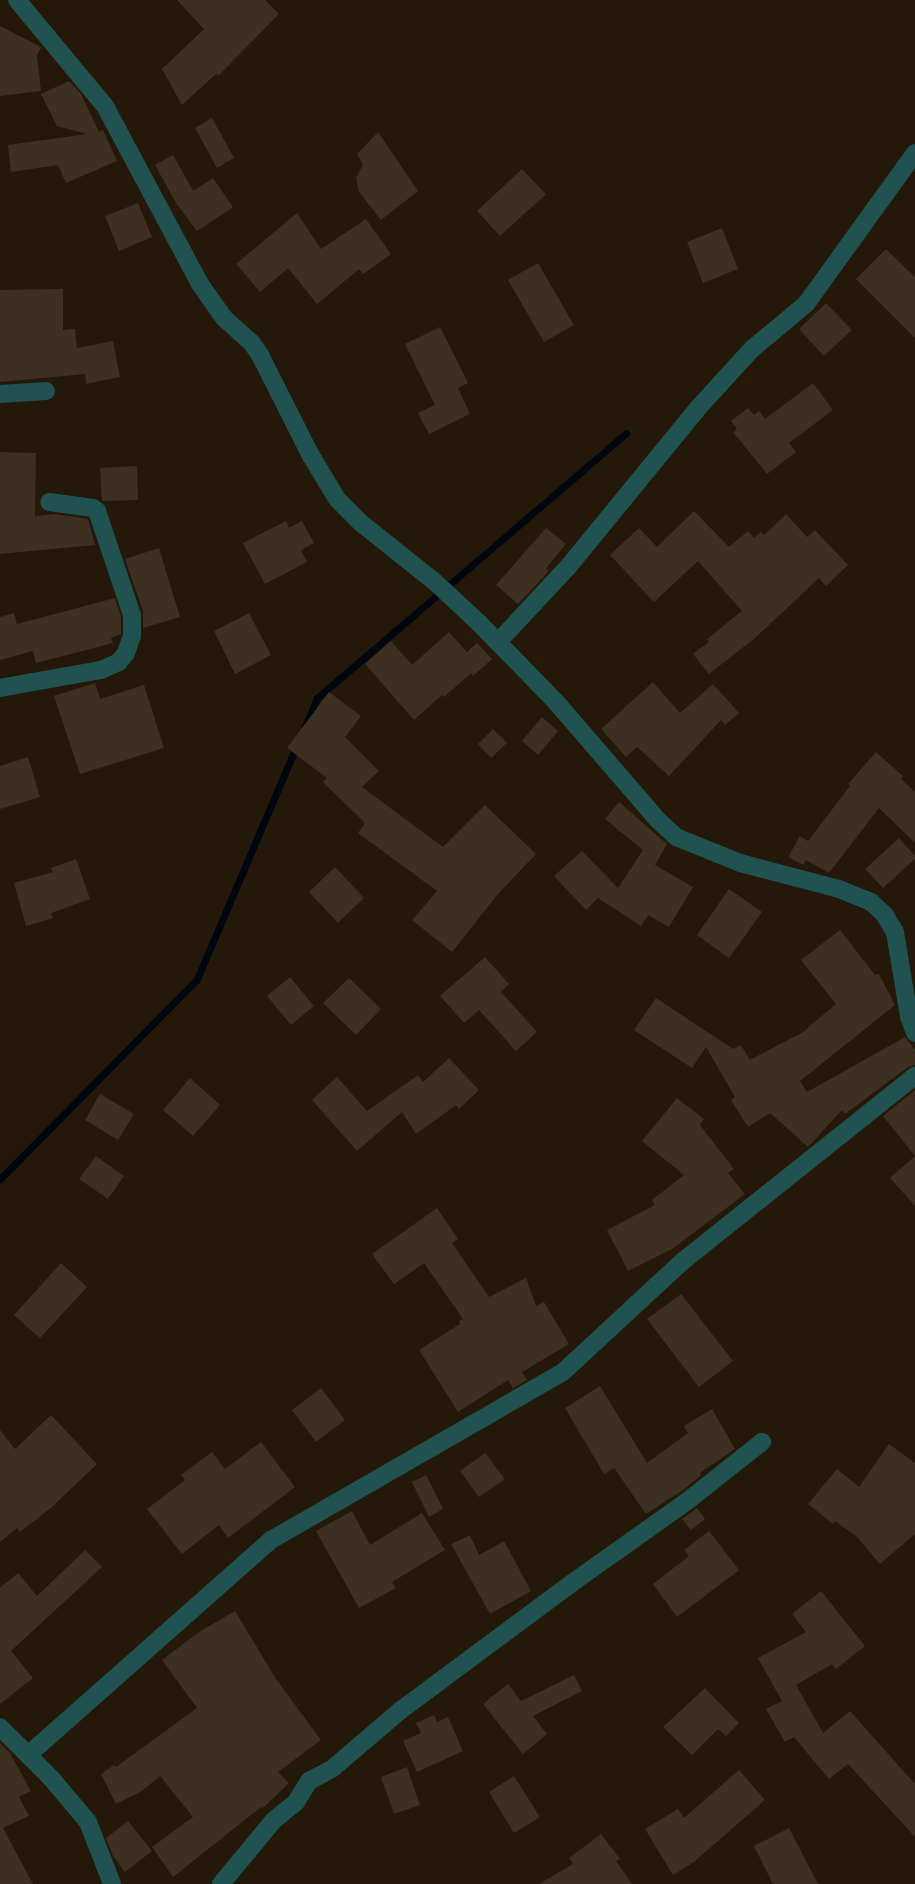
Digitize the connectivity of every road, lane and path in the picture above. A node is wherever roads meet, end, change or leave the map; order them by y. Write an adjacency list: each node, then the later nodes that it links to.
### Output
1 (17, 0): 6 (street)
2 (915, 153): 6 (street)
3 (46, 391): 4 (street)
4 (0, 394)
5 (49, 502): 7 (street)
6 (498, 642): 8 (street)
7 (0, 688)
8 (915, 1033)
9 (915, 1076): 12 (street)
10 (762, 1442): 14 (street)
11 (0, 1727): 12 (street)
12 (28, 1755): 13 (street)
13 (112, 1884)
14 (221, 1884)

